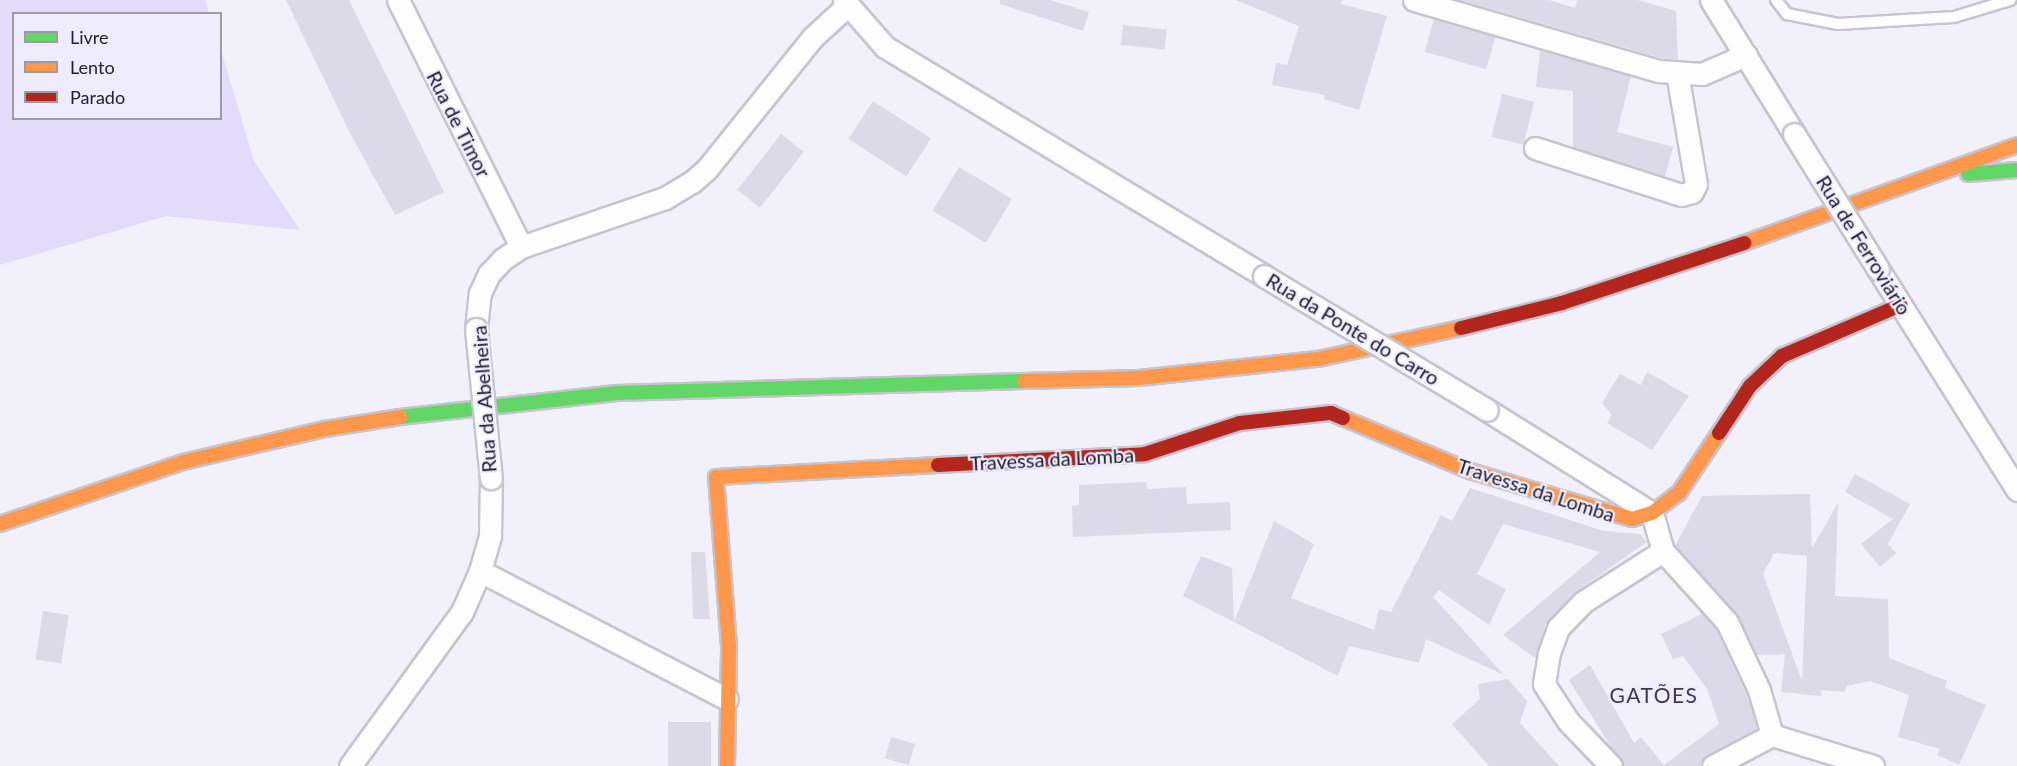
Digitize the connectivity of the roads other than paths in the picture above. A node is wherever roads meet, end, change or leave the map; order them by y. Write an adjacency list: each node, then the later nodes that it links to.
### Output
1 (398, 0): 14 (street, Rua de Timor)
2 (1414, 0): 8 (street)
3 (1711, 0): 7 (street, Rua de Ferroviário)
4 (1776, 0): 5 (lane)
5 (2010, 0)
6 (846, 3): 14 (street, Rua da Abelheira); 17 (street, Rua da Ponte do Carro, bridge)
7 (1746, 54): 8 (street); 15 (street, Rua de Ferroviário, bridge)
8 (1677, 73): 11 (street)
9 (1997, 136): 13 (main road)
10 (2017, 145): 13 (main road)
11 (1535, 148)
12 (2017, 170): 13 (main road)
13 (1927, 176): 18 (main road)
14 (521, 247): 20 (street, Rua da Abelheira, bridge)
15 (1901, 305): 16 (street, Rua de Ferroviário); 17 (main road)
16 (2017, 490)
17 (1652, 513): 19 (street); 21 (main road, Travessa da Lomba)
18 (0, 524)
19 (1663, 551): 22 (street); 25 (street)
20 (480, 571): 21 (street); 23 (street, Rua da Abelheira)
21 (727, 699): 24 (main road, Travessa da Lomba)
22 (1772, 735): 26 (street); 27 (street)
23 (350, 766)
24 (727, 766)
25 (1611, 766)
26 (1713, 766)
27 (1873, 766)

